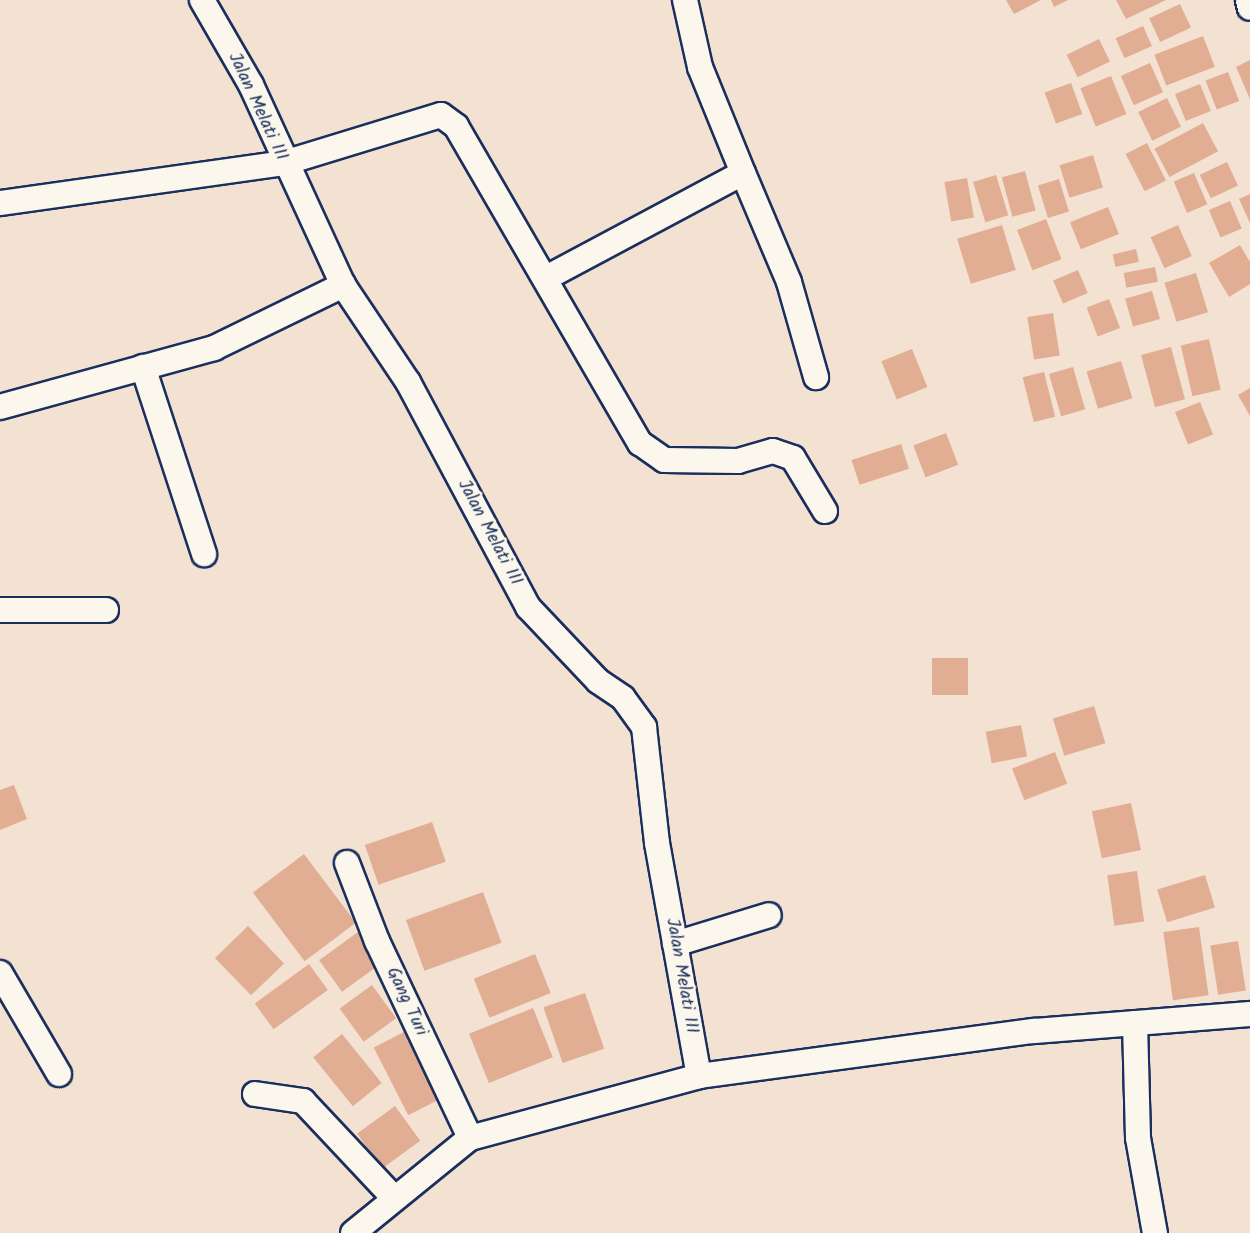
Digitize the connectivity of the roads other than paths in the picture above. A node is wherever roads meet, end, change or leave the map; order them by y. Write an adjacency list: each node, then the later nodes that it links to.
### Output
1 (202, 0): 5 (street, Jalan Melati III)
2 (685, 0): 6 (street)
3 (1248, 0): 4 (street)
4 (1250, 8)
5 (284, 163): 7 (street); 8 (street); 9 (street, Jalan Melati III)
6 (743, 173): 8 (street); 11 (street)
7 (0, 203)
8 (546, 278): 13 (street)
9 (343, 285): 10 (street); 19 (street, Jalan Melati III)
10 (143, 368): 12 (street); 14 (street)
11 (816, 377)
12 (0, 407)
13 (825, 511)
14 (204, 554)
15 (0, 610): 16 (street)
16 (106, 610)
17 (347, 864): 26 (street, Gang Turi)
18 (769, 915): 19 (street)
19 (675, 944): 24 (street, Jalan Melati III)
20 (0, 973): 23 (street)
21 (1250, 1014): 22 (street)
22 (1135, 1023): 24 (street); 29 (street)
23 (59, 1074)
24 (699, 1076): 26 (street)
25 (255, 1094): 27 (street)
26 (470, 1138): 27 (street)
27 (393, 1197): 28 (street)
28 (353, 1233)
29 (1155, 1233)

